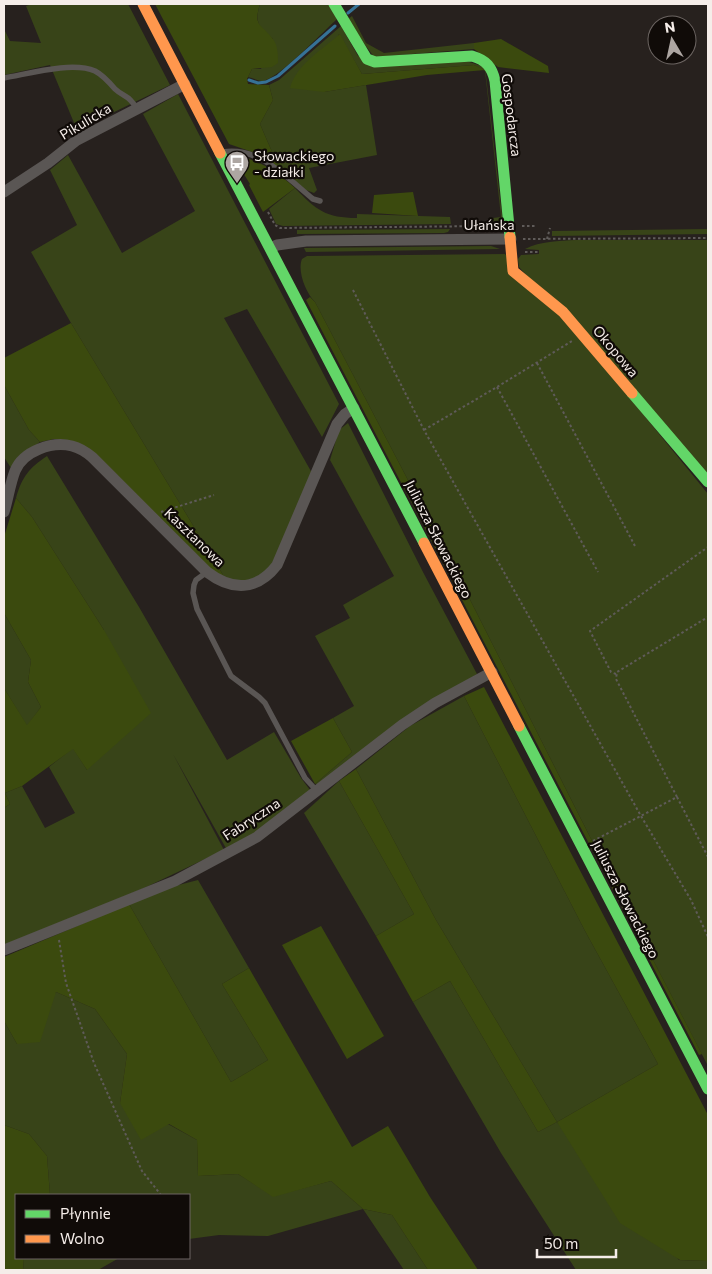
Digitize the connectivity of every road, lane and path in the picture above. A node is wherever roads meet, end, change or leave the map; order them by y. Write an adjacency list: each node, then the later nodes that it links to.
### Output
1 (143, 4): 4 (street, Juliusza Słowackiego)
2 (334, 4): 10 (street, Gospodarcza)
3 (4, 78): 5 (lane)
4 (185, 84): 5 (street, Pikulicka); 6 (street, Juliusza Słowackiego)
5 (137, 109): 7 (street, Pikulicka)
6 (221, 152): 8 (lane); 9 (street, Juliusza Słowackiego)
7 (4, 192)
8 (320, 201)
9 (256, 218): 10 (path); 16 (street, Juliusza Słowackiego)
10 (510, 226): 11 (path); 14 (street, Gospodarcza)
11 (537, 226)
12 (550, 228): 15 (path)
13 (708, 238): 15 (path, Ułańska)
14 (511, 239): 15 (path, Ułańska); 16 (street, Ułańska); 18 (street, Okopowa)
15 (547, 239)
16 (271, 248): 21 (street, Juliusza Słowackiego)
17 (353, 290): 22 (path)
18 (580, 332): 19 (path); 23 (street, Okopowa)
19 (537, 363): 20 (path); 27 (path)
20 (497, 387): 22 (path); 30 (path)
21 (354, 408): 29 (street, Kasztanowa); 32 (street, Juliusza Słowackiego)
22 (424, 430): 36 (path)
23 (708, 482)
24 (214, 495): 26 (path)
25 (4, 512): 26 (street, Kasztanowa)
26 (151, 515): 29 (street, Kasztanowa)
27 (636, 546)
28 (708, 547): 33 (path)
29 (207, 572): 34 (lane)
30 (598, 572)
31 (708, 617): 33 (path)
32 (492, 672): 34 (street, Fabryczna); 37 (street, Juliusza Słowackiego)
33 (616, 674): 35 (path)
34 (318, 792): 39 (street, Fabryczna)
35 (677, 797): 36 (path); 38 (path)
36 (641, 816): 37 (path); 40 (path)
37 (582, 847): 42 (street, Juliusza Słowackiego)
38 (708, 857)
39 (57, 929): 41 (street, Fabryczna); 43 (path)
40 (708, 937)
41 (4, 950)
42 (708, 1089)
43 (160, 1194)

